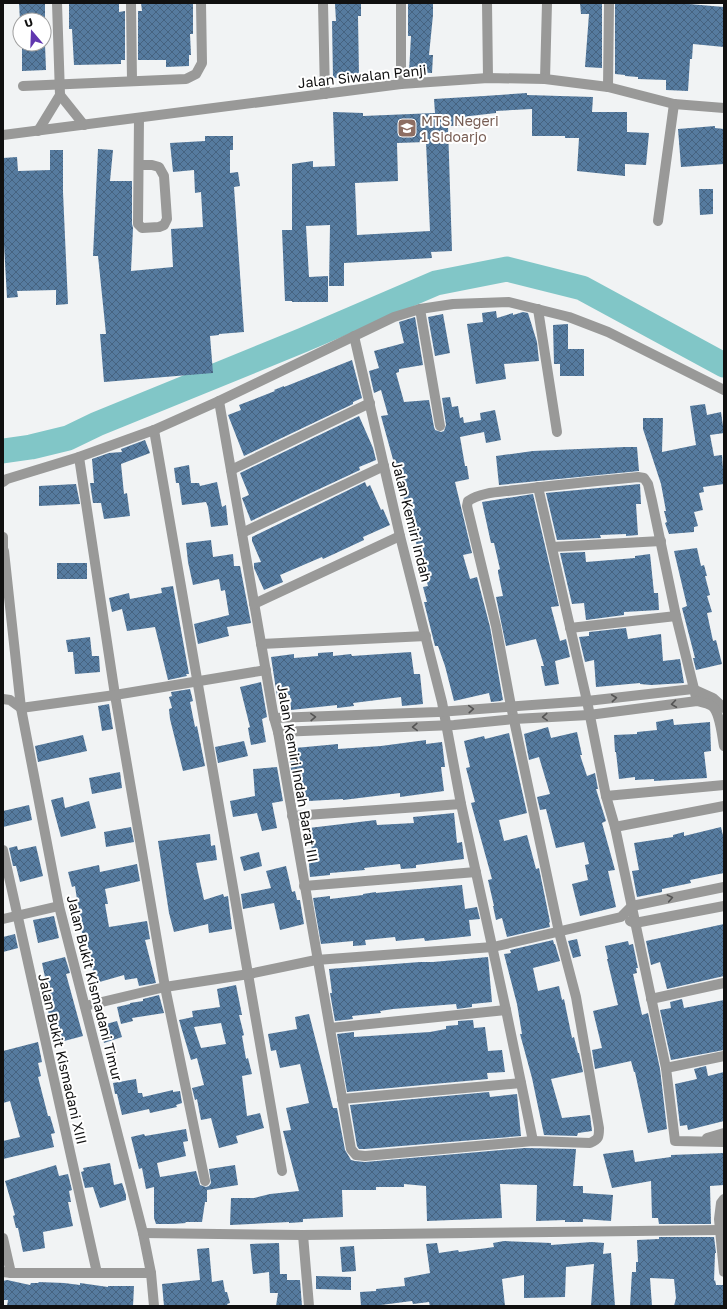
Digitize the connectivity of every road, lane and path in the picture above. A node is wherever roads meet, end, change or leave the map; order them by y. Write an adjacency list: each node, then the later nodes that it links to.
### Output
1 (57, 3): 12 (street)
2 (131, 3): 11 (street)
3 (201, 3): 11 (street)
4 (323, 3): 16 (street)
5 (401, 3): 13 (street)
6 (487, 3): 9 (street)
7 (547, 3): 10 (street)
8 (609, 3): 15 (street)
9 (488, 78): 10 (street, Jalan Siwalan Panji); 13 (street, Jalan Siwalan Panji)
10 (545, 79): 15 (street, Jalan Siwalan Panji)
11 (132, 81): 12 (street)
12 (58, 84): 14 (street); 17 (street)
13 (401, 84): 16 (street, Jalan Siwalan Panji)
14 (23, 86)
15 (608, 87): 18 (street, Jalan Siwalan Panji)
16 (324, 94): 20 (street, Jalan Siwalan Panji)
17 (60, 95): 21 (street); 22 (street)
18 (674, 104): 19 (street, Jalan Siwalan Panji); 25 (street)
19 (724, 108)
20 (139, 118): 21 (street, Jalan Siwalan Panji); 24 (street)
21 (84, 125): 22 (street, Jalan Siwalan Panji)
22 (38, 131): 23 (street, Jalan Siwalan Panji)
23 (3, 135)
24 (139, 165): 24 (street)
25 (658, 221)
26 (538, 309): 27 (street); 29 (street); 34 (street)
27 (420, 310): 28 (street); 32 (street)
28 (354, 336): 30 (street); 31 (street, Jalan Kemiri Indah)
29 (724, 390)
30 (219, 401): 33 (street); 37 (street, Jalan Kemiri Indah Barat III)
31 (370, 404): 36 (street, Jalan Kemiri Indah); 37 (street)
32 (440, 426)
33 (154, 430): 35 (street); 52 (street)
34 (557, 432)
35 (79, 457): 38 (street); 54 (street)
36 (384, 466): 40 (street); 41 (street, Jalan Kemiri Indah)
37 (231, 470): 40 (street, Jalan Kemiri Indah Barat III)
38 (3, 482)
39 (538, 487): 43 (street); 44 (street); 58 (street)
40 (242, 533): 46 (street, Jalan Kemiri Indah Barat III)
41 (400, 536): 46 (street); 49 (street, Jalan Kemiri Indah)
42 (3, 537): 45 (street, Jalan Bukit Kismadani Timur)
43 (661, 541): 44 (street); 47 (street)
44 (552, 547): 48 (street)
45 (3, 551): 59 (street, Jalan Bukit Kismadani Timur)
46 (254, 604): 50 (street, Jalan Kemiri Indah Barat III)
47 (676, 616): 48 (street); 53 (street)
48 (570, 628): 56 (street)
49 (426, 636): 50 (street); 61 (street, Jalan Kemiri Indah)
50 (261, 644): 51 (street, Jalan Kemiri Indah Barat III)
51 (266, 670): 52 (street); 63 (street, Jalan Kemiri Indah Barat III)
52 (197, 681): 54 (street); 88 (street)
53 (693, 689): 56 (street, one-way to 53); 57 (street); 60 (street)
54 (115, 694): 59 (street); 90 (street)
55 (3, 699): 59 (street)
56 (587, 701): 58 (street); 62 (street)
57 (697, 701): 62 (street, one-way to 62); 67 (street)
58 (511, 706): 61 (street, one-way to 58); 64 (street)
59 (21, 708): 78 (street, Jalan Bukit Kismadani Timur)
60 (724, 708)
61 (444, 711): 63 (street, one-way to 61); 65 (street, Jalan Kemiri Indah)
62 (589, 715): 64 (street, one-way to 64); 69 (street)
63 (274, 718): 66 (street, Jalan Kemiri Indah Barat III)
64 (514, 719): 65 (street); 85 (street)
65 (446, 725): 66 (street, one-way to 66); 70 (street, Jalan Kemiri Indah)
66 (278, 732): 72 (street, Jalan Kemiri Indah Barat III)
67 (724, 746)
68 (724, 785): 69 (street)
69 (606, 796): 73 (street)
70 (461, 804): 72 (street); 75 (street, Jalan Kemiri Indah)
71 (724, 806): 73 (street)
72 (292, 816): 76 (street, Jalan Kemiri Indah Barat III)
73 (615, 827): 79 (street)
74 (3, 850): 81 (street, Jalan Bukit Kismadani XIII)
75 (476, 872): 76 (street); 86 (street, Jalan Kemiri Indah)
76 (304, 886): 87 (street, Jalan Kemiri Indah Barat III)
77 (724, 887): 79 (street, one-way to 77)
78 (59, 906): 81 (street); 92 (street, Jalan Bukit Kismadani Timur)
79 (632, 906): 82 (street); 84 (street)
80 (724, 906): 84 (street)
81 (17, 916): 83 (street); 113 (street, Jalan Bukit Kismadani XIII)
82 (621, 917): 84 (street); 85 (street)
83 (3, 919)
84 (635, 923): 91 (street)
85 (559, 932): 86 (street); 101 (street)
86 (493, 947): 87 (street); 93 (street, Jalan Kemiri Indah)
87 (316, 960): 88 (street); 94 (street, Jalan Kemiri Indah Barat III)
88 (249, 974): 90 (street); 103 (street)
89 (724, 983): 91 (street)
90 (165, 987): 92 (street); 104 (street)
91 (651, 999): 96 (street)
92 (85, 1006): 107 (street, Jalan Bukit Kismadani Timur)
93 (506, 1010): 94 (street); 97 (street, Jalan Kemiri Indah)
94 (330, 1028): 98 (street, Jalan Kemiri Indah Barat III)
95 (724, 1056): 96 (street)
96 (666, 1068): 100 (street)
97 (521, 1083): 98 (street); 101 (street, Jalan Kemiri Indah)
98 (342, 1099): 101 (street, Jalan Kemiri Indah Barat III)
99 (724, 1133): 100 (street)
100 (693, 1141): 102 (street)
101 (532, 1142)
102 (724, 1142)
103 (282, 1171)
104 (205, 1181)
105 (724, 1199): 106 (street)
106 (721, 1230): 108 (street); 110 (street)
107 (143, 1233): 108 (street); 112 (street, Jalan Bukit Kismadani Timur)
108 (303, 1235): 115 (street)
109 (3, 1238): 111 (street)
110 (724, 1272)
111 (7, 1273): 113 (street)
112 (151, 1273): 113 (street); 114 (street, Jalan Bukit Kismadani Timur)
113 (97, 1274)
114 (154, 1306)
115 (309, 1306)

